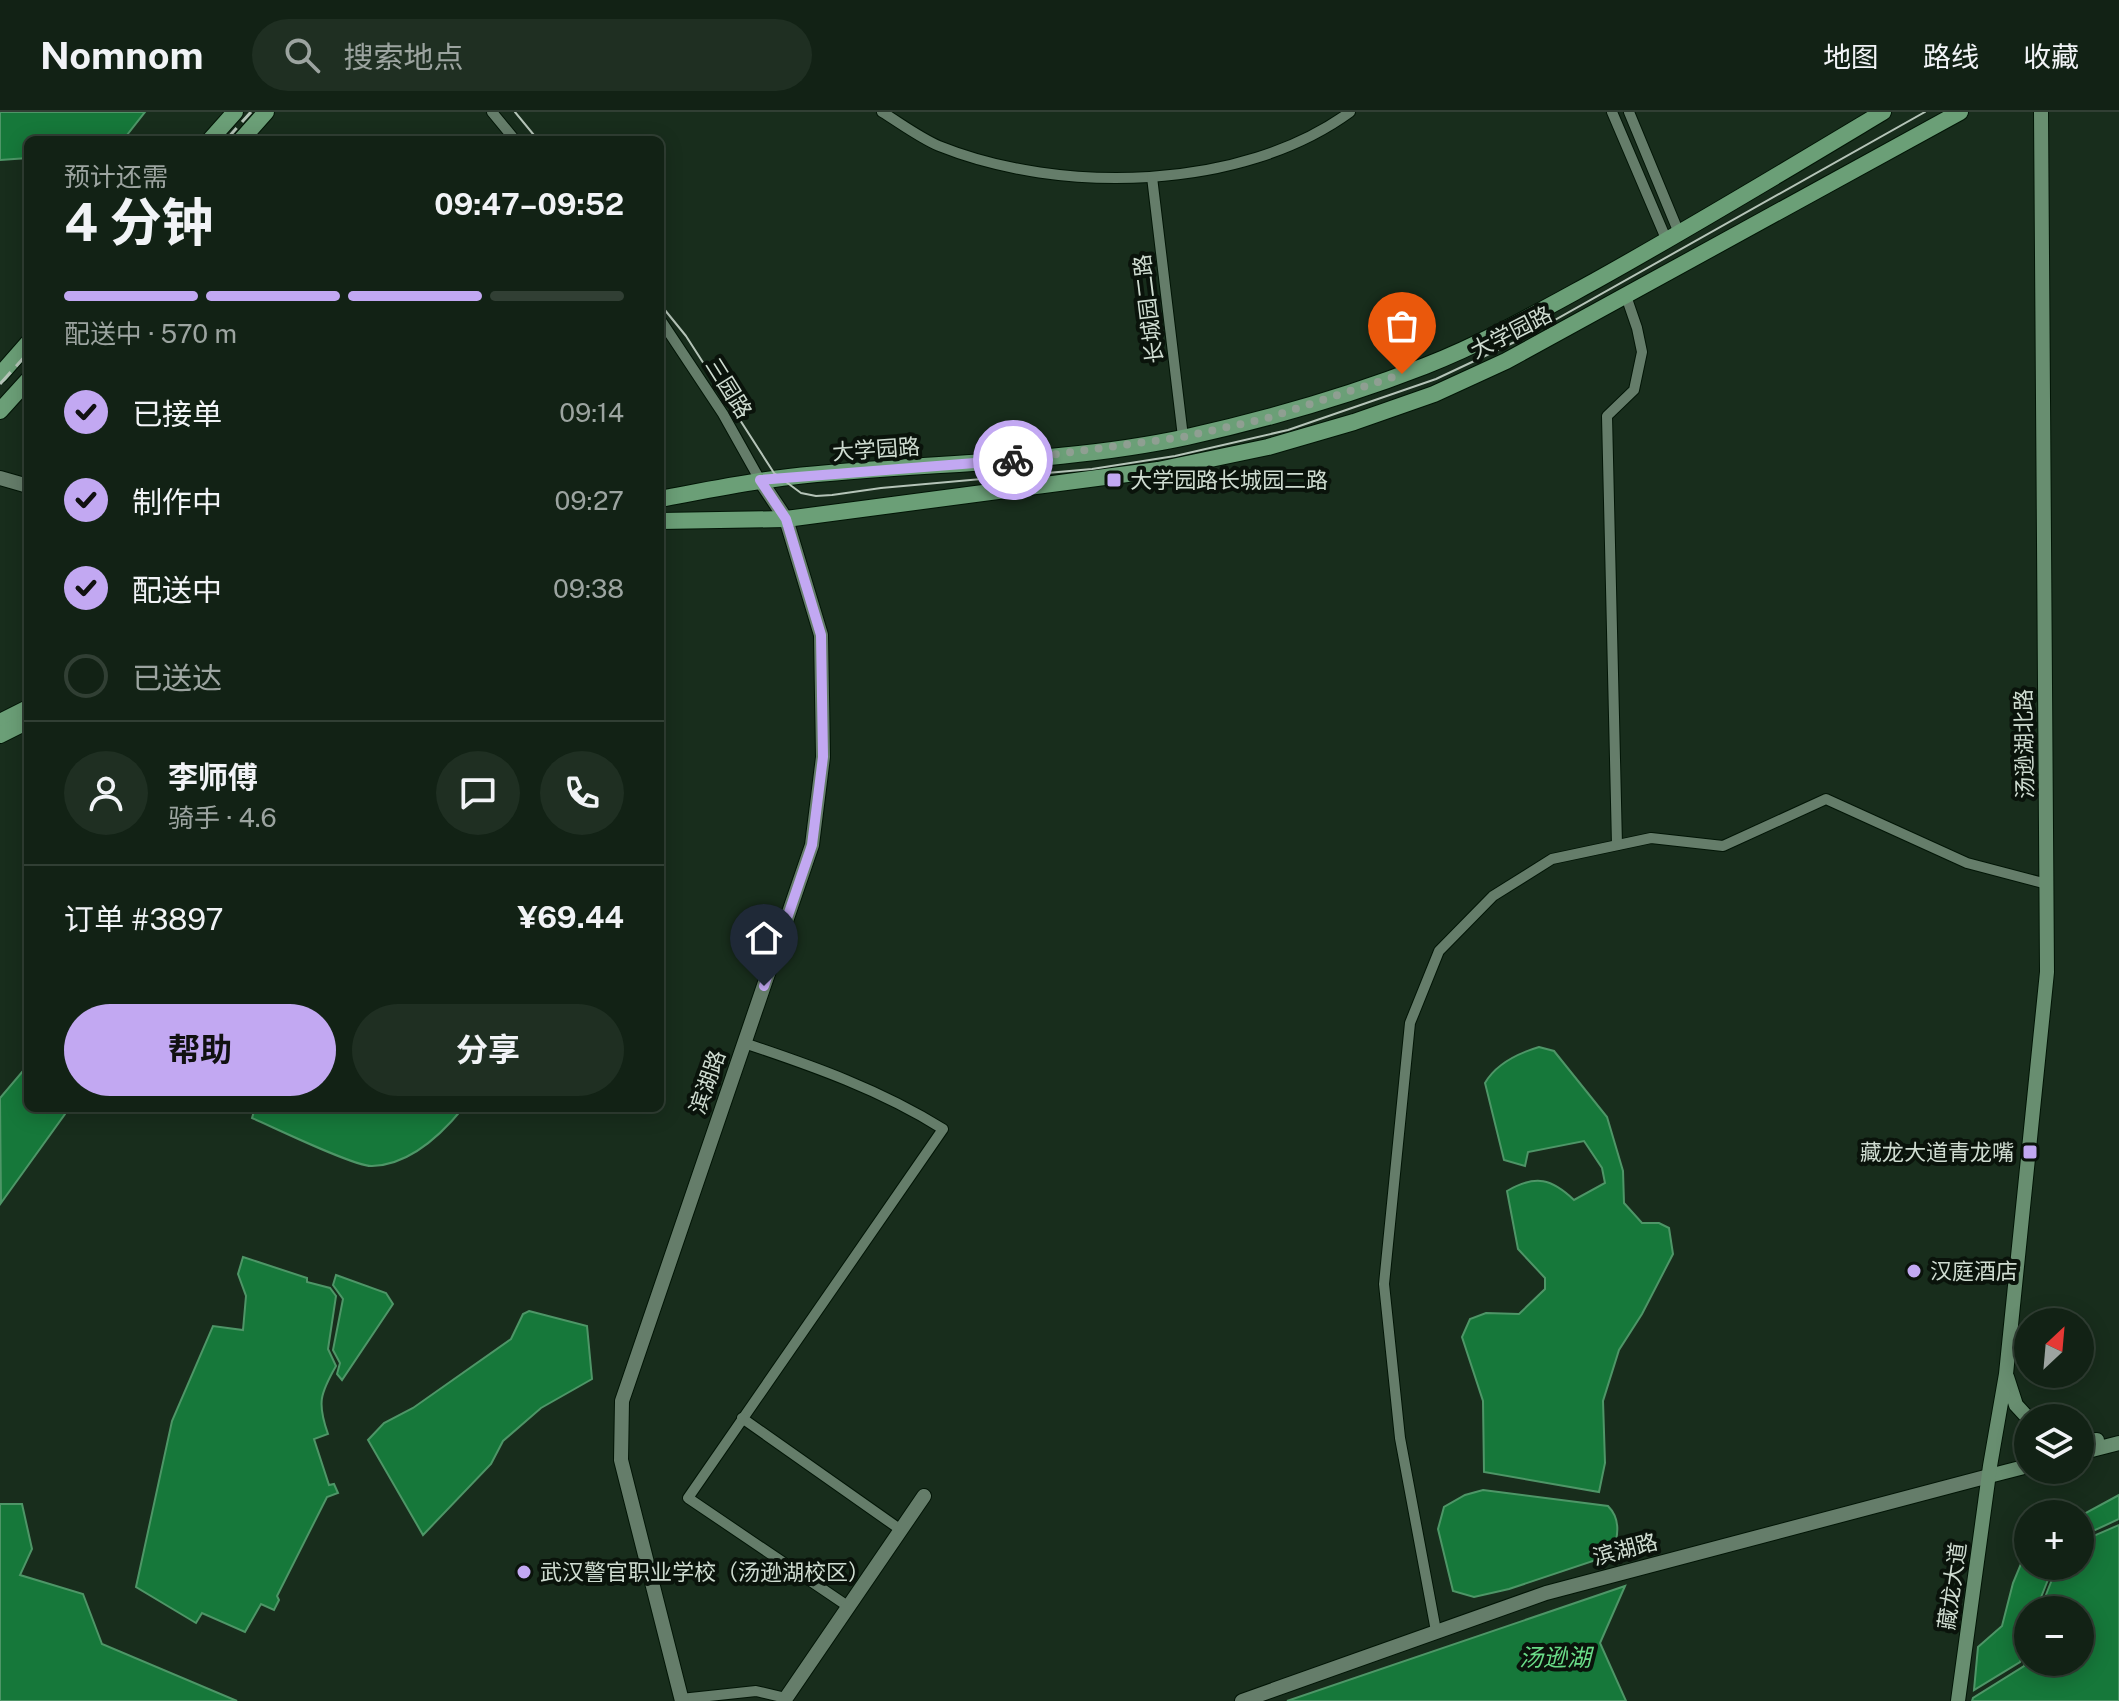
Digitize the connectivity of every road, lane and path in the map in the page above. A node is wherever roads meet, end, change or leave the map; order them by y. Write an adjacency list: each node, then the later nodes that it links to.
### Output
1 (235, 112): 11 (main road)
2 (266, 112): 12 (main road)
3 (492, 112): 13 (street)
4 (882, 112): 14 (street)
5 (1350, 112): 14 (street)
6 (1612, 112): 15 (street)
7 (1629, 112): 15 (street)
8 (1883, 112): 15 (main road, 大学园路)
9 (1960, 112): 16 (main road, 大学园路)
10 (2041, 112): 34 (main road, 汤逊湖北路)
11 (214, 136)
12 (245, 136)
13 (512, 136)
14 (1152, 177): 22 (street, 长城园二路)
15 (1673, 237): 22 (main road, 大学园路)
16 (1626, 296): 27 (main road, 大学园路); 33 (street)
17 (664, 325): 24 (street, 三园路)
18 (24, 348): 19 (main road)
19 (0, 375)
20 (24, 384): 21 (main road)
21 (0, 411)
22 (1183, 437): 24 (main road, 大学园路)
23 (0, 478): 25 (street)
24 (760, 480): 26 (main road, 大学园路); 27 (street, 滨湖路)
25 (24, 485)
26 (664, 498)
27 (786, 519): 28 (main road, 大学园路); 35 (street, 滨湖路)
28 (664, 521)
29 (24, 710): 30 (main road)
30 (0, 722)
31 (24, 723): 32 (main road)
32 (0, 735)
33 (1617, 845): 34 (street); 49 (street)
34 (2047, 884): 36 (main road, 汤逊湖北路)
35 (744, 1043): 38 (street); 50 (street, 滨湖路)
36 (2006, 1374): 37 (main road, 汤逊湖北路); 45 (main road, 汤逊湖北路)
37 (2016, 1404)
38 (742, 1418): 47 (street); 48 (street)
39 (2119, 1435): 40 (main road)
40 (2094, 1440)
41 (2119, 1443): 42 (main road)
42 (2094, 1449)
43 (2014, 1462): 45 (main road, 滨湖路)
44 (2014, 1468): 45 (main road, 滨湖路)
45 (1989, 1471): 49 (street, 滨湖路); 53 (main road, 藏龙大道)
46 (924, 1496): 47 (street)
47 (901, 1530): 48 (street)
48 (849, 1607): 51 (street)
49 (1436, 1631): 52 (street, 滨湖路)
50 (681, 1700): 51 (street)
51 (787, 1700)
52 (1242, 1701)
53 (1958, 1701)

